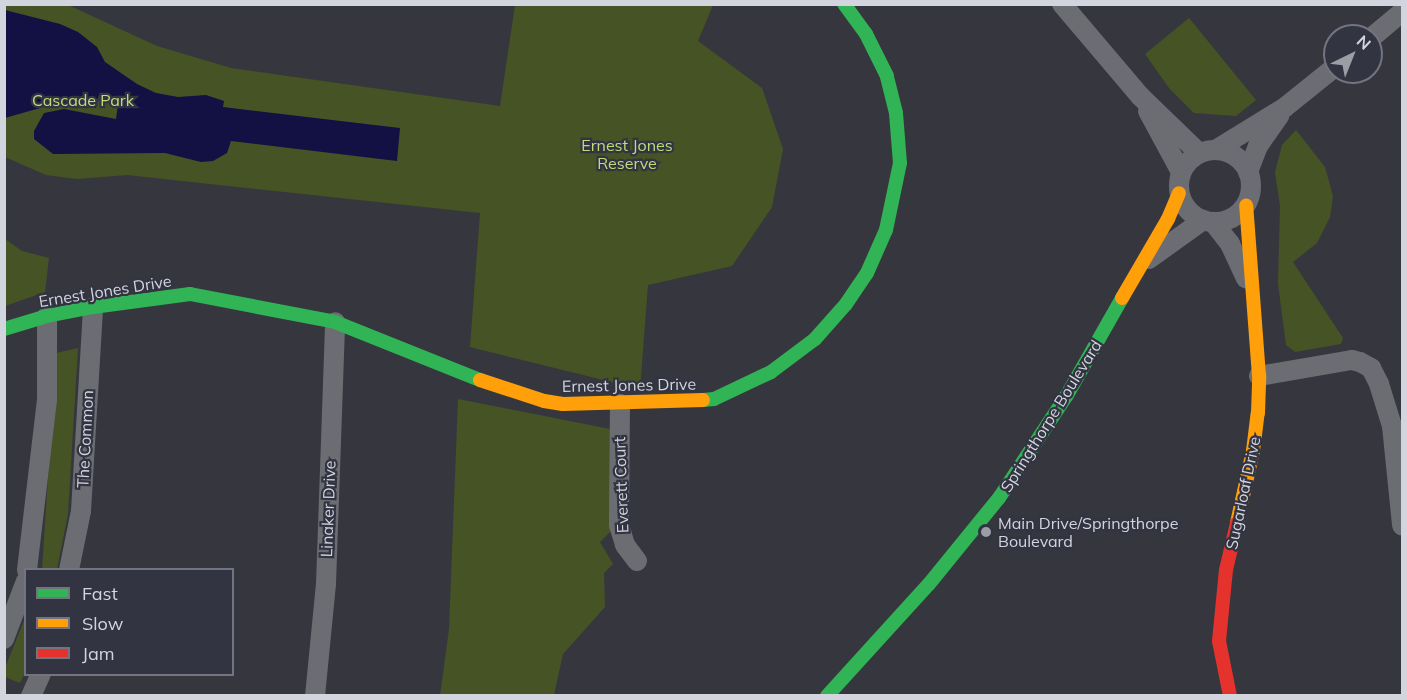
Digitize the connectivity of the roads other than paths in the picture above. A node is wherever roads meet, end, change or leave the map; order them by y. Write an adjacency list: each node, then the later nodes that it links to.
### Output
1 (844, 4): 21 (street, Ernest Jones Drive)
2 (1062, 4): 6 (street)
3 (1402, 12): 4 (street)
4 (1383, 28)
5 (1323, 77): 7 (street)
6 (1140, 96): 8 (street); 9 (street)
7 (1284, 108): 8 (street); 10 (street)
8 (1208, 151): 9 (street); 10 (street)
9 (1181, 172): 11 (street)
10 (1248, 172): 12 (street)
11 (1179, 193): 13 (street); 14 (street, Springthorpe Boulevard)
12 (1246, 205): 13 (street); 15 (street, Sugarloaf Drive)
13 (1208, 221): 14 (street, Springthorpe Boulevard); 15 (street, Sugarloaf Drive)
14 (1143, 264): 31 (street, Springthorpe Boulevard)
15 (1250, 289): 20 (street, Sugarloaf Drive)
16 (93, 307): 17 (street, Ernest Jones Drive); 18 (street, Ernest Jones Drive); 25 (street, The Common)
17 (47, 316): 19 (street, Ernest Jones Drive); 24 (street)
18 (335, 322): 21 (street, Ernest Jones Drive); 30 (street, Linaker Drive)
19 (4, 329)
20 (1259, 376): 22 (street); 32 (street, Sugarloaf Drive)
21 (620, 404): 23 (street, Everett Court)
22 (1402, 525)
23 (638, 561)
24 (27, 568)
25 (69, 568)
26 (24, 586): 27 (street)
27 (4, 639)
28 (41, 676): 29 (street)
29 (31, 696)
30 (315, 696)
31 (827, 696)
32 (1230, 696)

